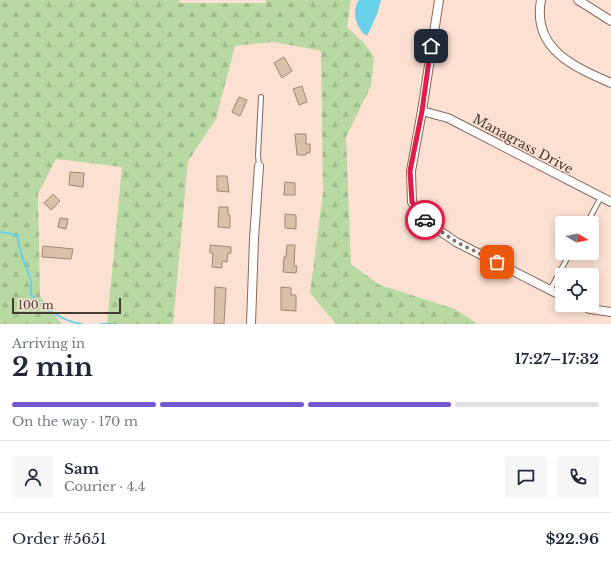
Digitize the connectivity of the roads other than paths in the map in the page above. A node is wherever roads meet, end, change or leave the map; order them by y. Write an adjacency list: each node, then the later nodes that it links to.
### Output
1 (439, 0): 7 (street)
2 (541, 0): 5 (street)
3 (578, 0): 4 (street)
4 (611, 21)
5 (611, 83)
6 (261, 97): 8 (lane)
7 (422, 111): 9 (street, Managrass Drive); 13 (street)
8 (259, 166): 17 (street)
9 (601, 197): 10 (street, Managrass Drive); 11 (lane)
10 (611, 202)
11 (591, 216)
12 (566, 260): 13 (lane)
13 (550, 290): 14 (street)
14 (555, 292)
15 (599, 311): 16 (street)
16 (611, 312)
17 (251, 324)

